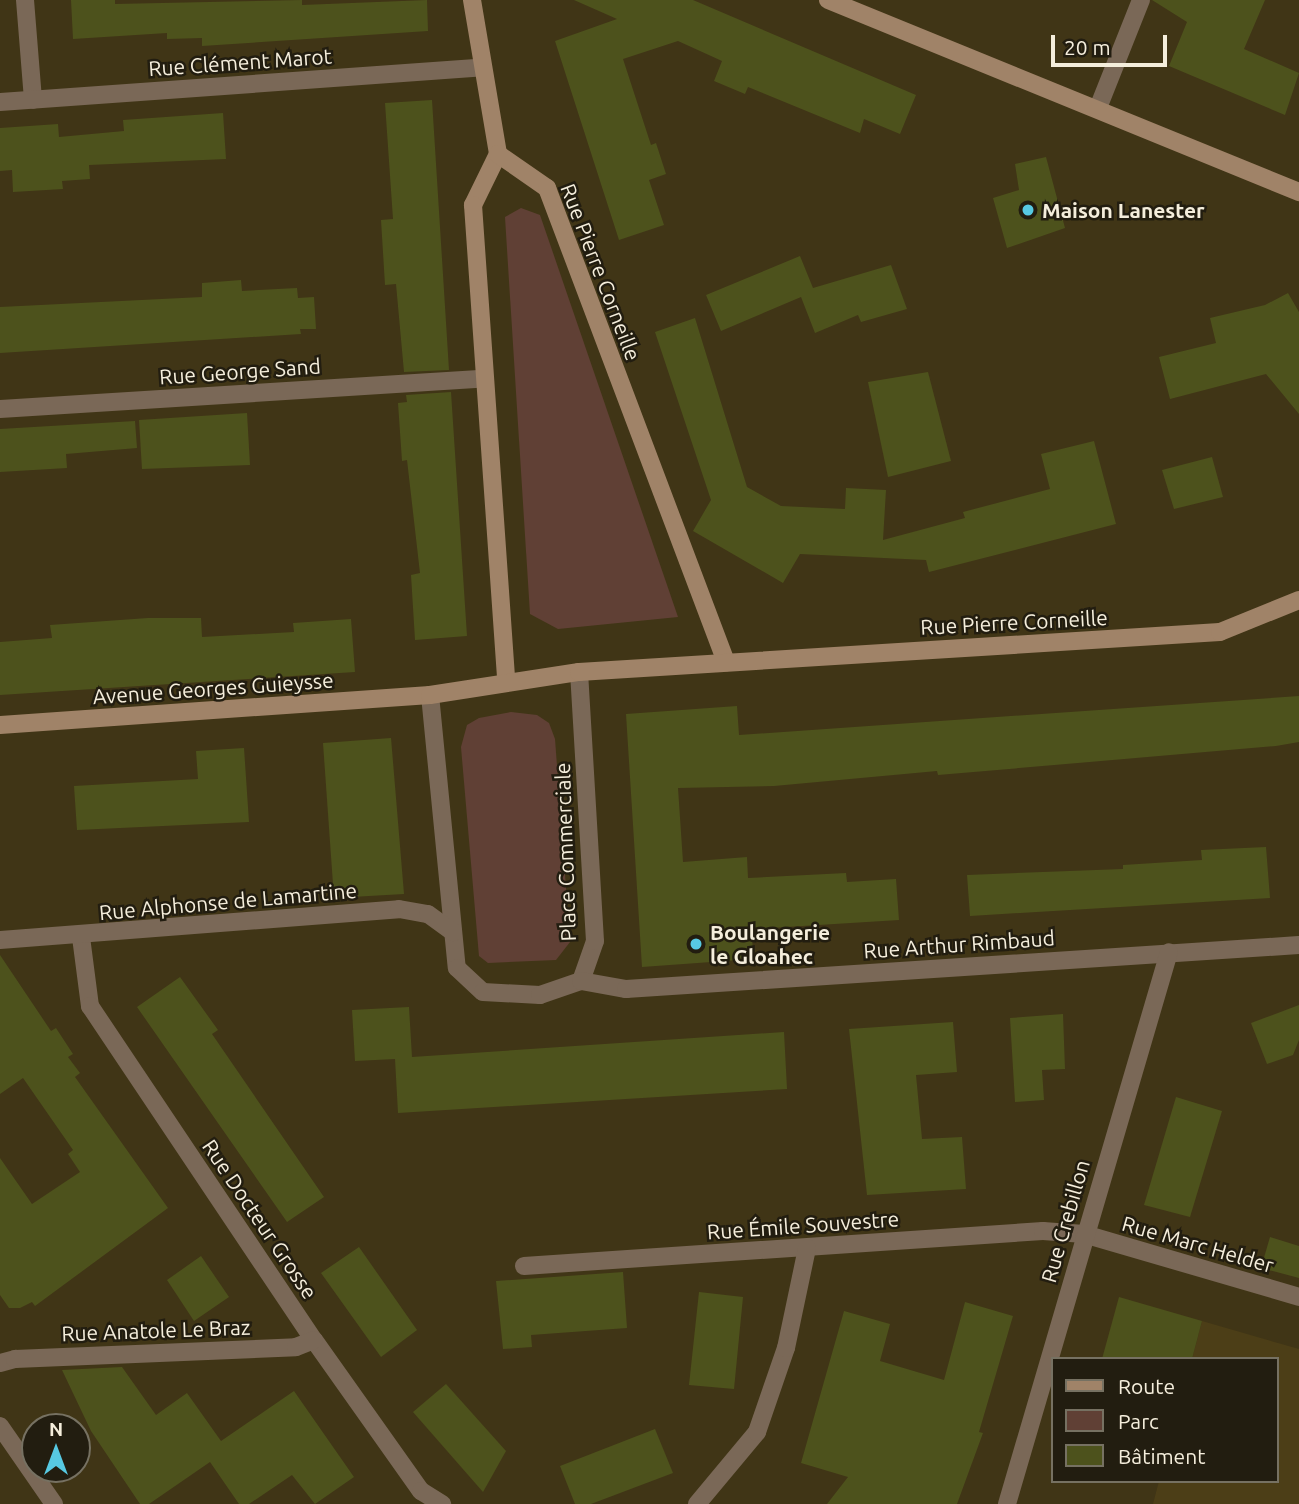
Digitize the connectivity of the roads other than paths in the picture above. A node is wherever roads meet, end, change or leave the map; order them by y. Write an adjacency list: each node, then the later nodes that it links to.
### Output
1 (24, 0): 6 (street)
2 (472, 0): 5 (street)
3 (828, 0): 8 (street)
4 (1141, 0): 8 (street)
5 (483, 67): 6 (street, Rue Clément Marot); 9 (street)
6 (33, 100): 7 (street, Rue Clément Marot)
7 (0, 102)
8 (1098, 108): 10 (street)
9 (498, 154): 11 (street); 14 (street, Rue Pierre Corneille)
10 (1299, 191)
11 (483, 379): 12 (street, Rue George Sand); 16 (street)
12 (0, 409)
13 (1299, 600): 14 (street, Rue Pierre Corneille)
14 (726, 662): 15 (street, Rue Pierre Corneille)
15 (579, 672): 16 (street); 24 (street, Place Commerciale)
16 (506, 682): 17 (street)
17 (430, 695): 18 (street, Avenue Georges Guieysse); 19 (street)
18 (0, 725)
19 (453, 932): 20 (street, Rue Alphonse de Lamartine); 24 (street)
20 (80, 937): 21 (street, Rue Alphonse de Lamartine); 29 (street, Rue Docteur Grosse)
21 (0, 940)
22 (1299, 945): 23 (street, Rue Arthur Rimbaud)
23 (1169, 952): 24 (street, Rue Arthur Rimbaud); 25 (street, Rue Crebillon)
24 (581, 981)
25 (1084, 1234): 26 (street, Rue Émile Souvestre); 28 (street, Rue Marc Helder); 35 (street, Rue Crebillon)
26 (807, 1248): 27 (street, Rue Émile Souvestre); 34 (street)
27 (524, 1266)
28 (1299, 1297)
29 (314, 1340): 30 (street, Rue Anatole Le Braz); 33 (street, Rue Docteur Grosse)
30 (0, 1363)
31 (0, 1426): 32 (street)
32 (54, 1504)
33 (442, 1504)
34 (697, 1504)
35 (1007, 1504)

